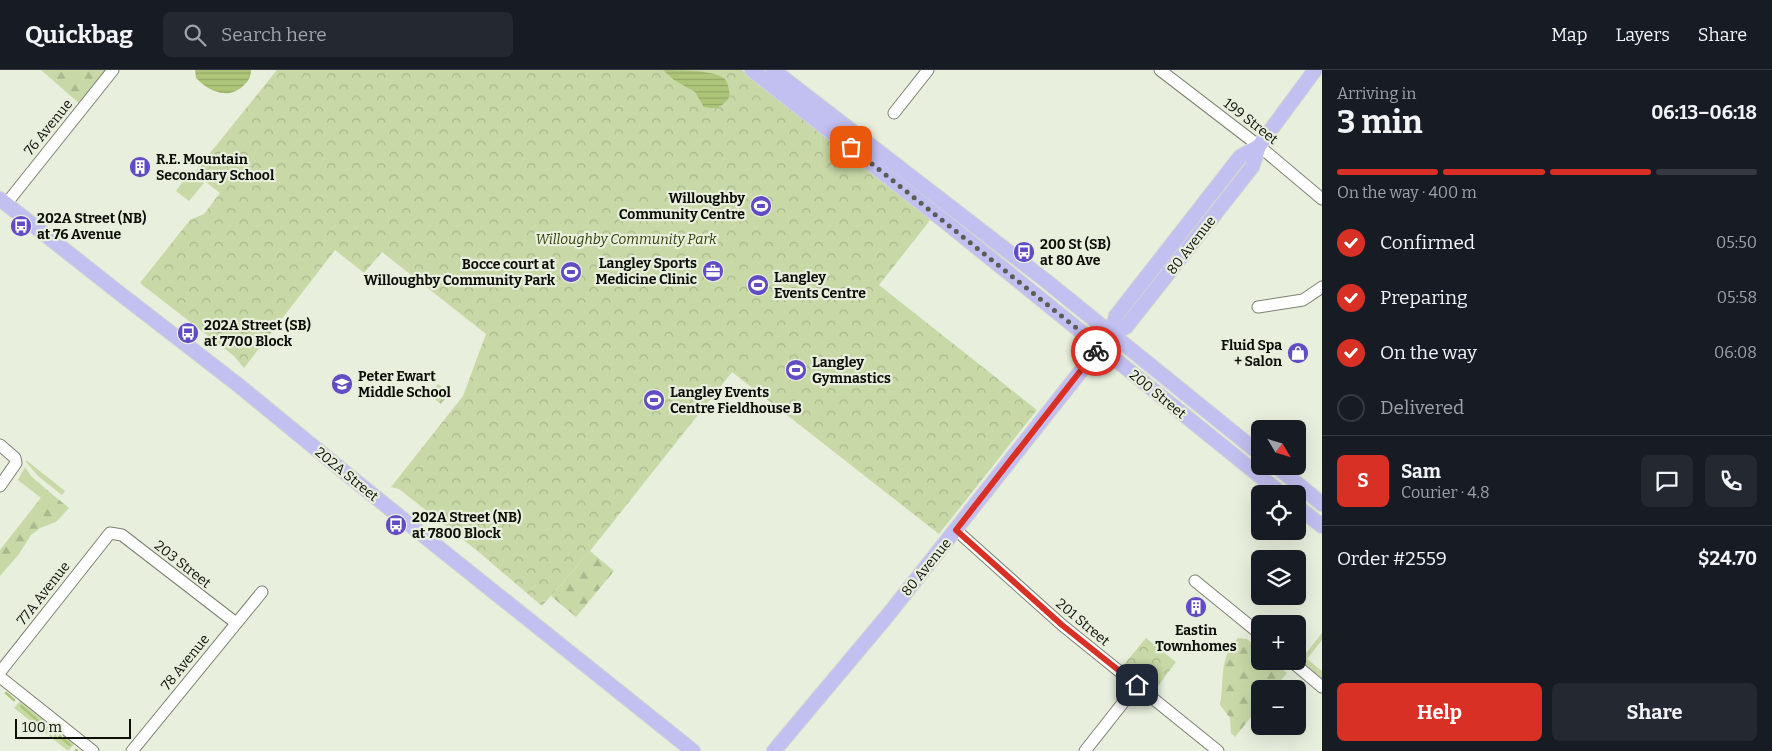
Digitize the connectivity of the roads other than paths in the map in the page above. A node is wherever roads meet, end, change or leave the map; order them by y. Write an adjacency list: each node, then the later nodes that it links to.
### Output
1 (113, 70): 10 (street, 76 Avenue)
2 (752, 70): 14 (main road, 200 Street)
3 (773, 70): 13 (main road, 200 Street)
4 (928, 70): 7 (street)
5 (1160, 70): 8 (street, 199 Street)
6 (1315, 70): 8 (main road, 80 Avenue)
7 (894, 113)
8 (1259, 146): 9 (street, 199 Street); 13 (main road, 80 Avenue)
9 (1322, 199)
10 (3, 201): 36 (main road, 202A Street)
11 (1322, 287): 12 (street)
12 (1258, 307)
13 (1111, 333): 14 (main road, 80 Avenue); 16 (main road, 200 Street)
14 (1100, 347): 18 (main road, 200 Street); 23 (main road, 80 Avenue)
15 (0, 445): 19 (street)
16 (1251, 447)
17 (1287, 475): 20 (main road)
18 (1271, 485)
19 (0, 486)
20 (1322, 504)
21 (1306, 513): 22 (main road)
22 (1322, 526)
23 (956, 530): 32 (street, 201 Street); 37 (main road, 80 Avenue)
24 (110, 533): 27 (street, 203 Street); 30 (street, 77A Avenue)
25 (1195, 580): 28 (street)
26 (262, 592): 27 (street, 78 Avenue)
27 (236, 623): 35 (street, 78 Avenue)
28 (1251, 627)
29 (1302, 670): 33 (street)
30 (0, 672)
31 (0, 677): 34 (street)
32 (1137, 685): 38 (street); 39 (street, 201 Street)
33 (1322, 687)
34 (93, 751)
35 (132, 751)
36 (693, 751)
37 (774, 751)
38 (1085, 751)
39 (1218, 751)

